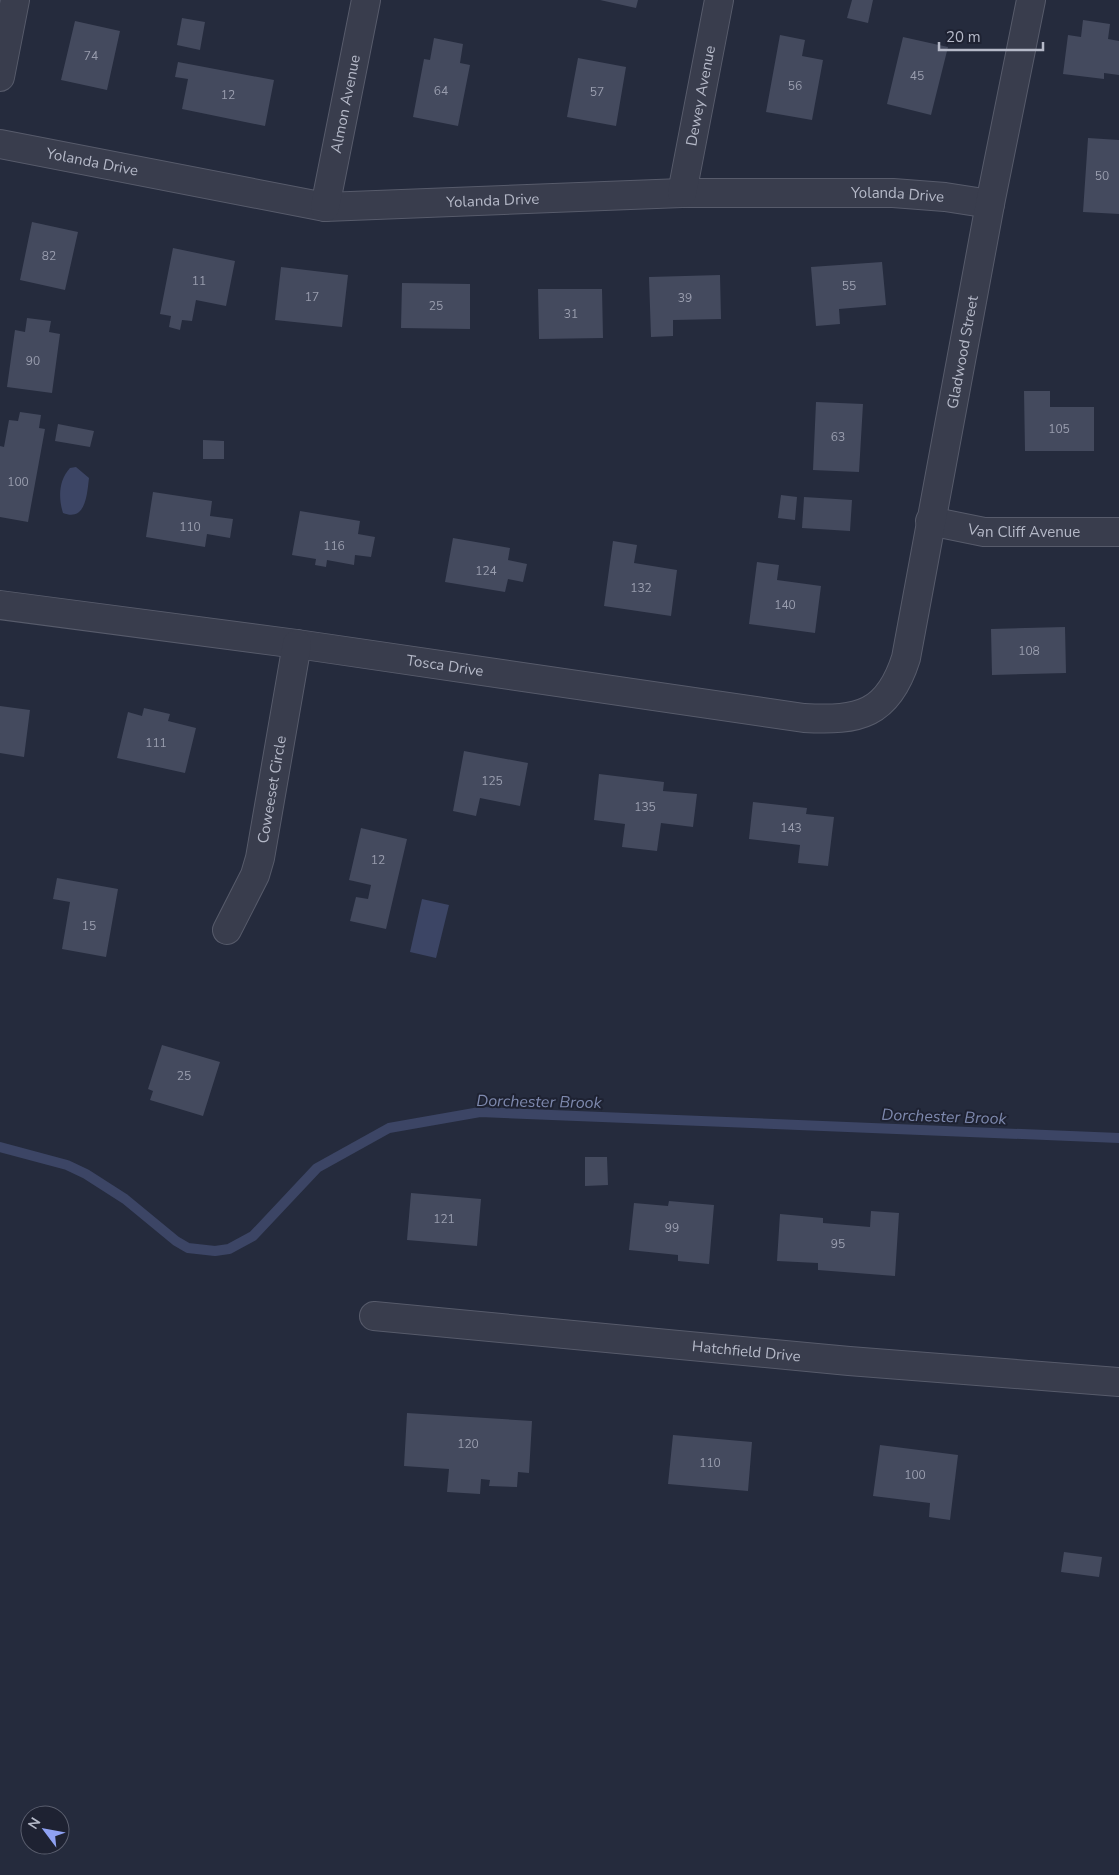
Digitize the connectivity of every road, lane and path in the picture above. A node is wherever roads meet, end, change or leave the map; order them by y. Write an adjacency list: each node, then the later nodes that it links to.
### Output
1 (15, 0): 5 (street)
2 (366, 0): 9 (street, Almon Avenue)
3 (719, 0): 7 (street, Dewey Avenue)
4 (1032, 0): 8 (street, Gladwood Street)
5 (0, 77)
6 (0, 144): 9 (street, Yolanda Drive)
7 (682, 193): 8 (street, Yolanda Drive); 9 (street, Yolanda Drive)
8 (990, 204): 10 (street, Gladwood Street)
9 (325, 207)
10 (930, 521): 11 (street, Van Cliff Avenue); 14 (street, Gladwood Street)
11 (1119, 532)
12 (0, 605): 13 (street, Tosca Drive)
13 (297, 644): 14 (street, Tosca Drive); 15 (street, Coweeset Circle)
14 (884, 701)
15 (227, 930)
16 (374, 1316): 17 (street, Hatchfield Drive)
17 (1119, 1382)

